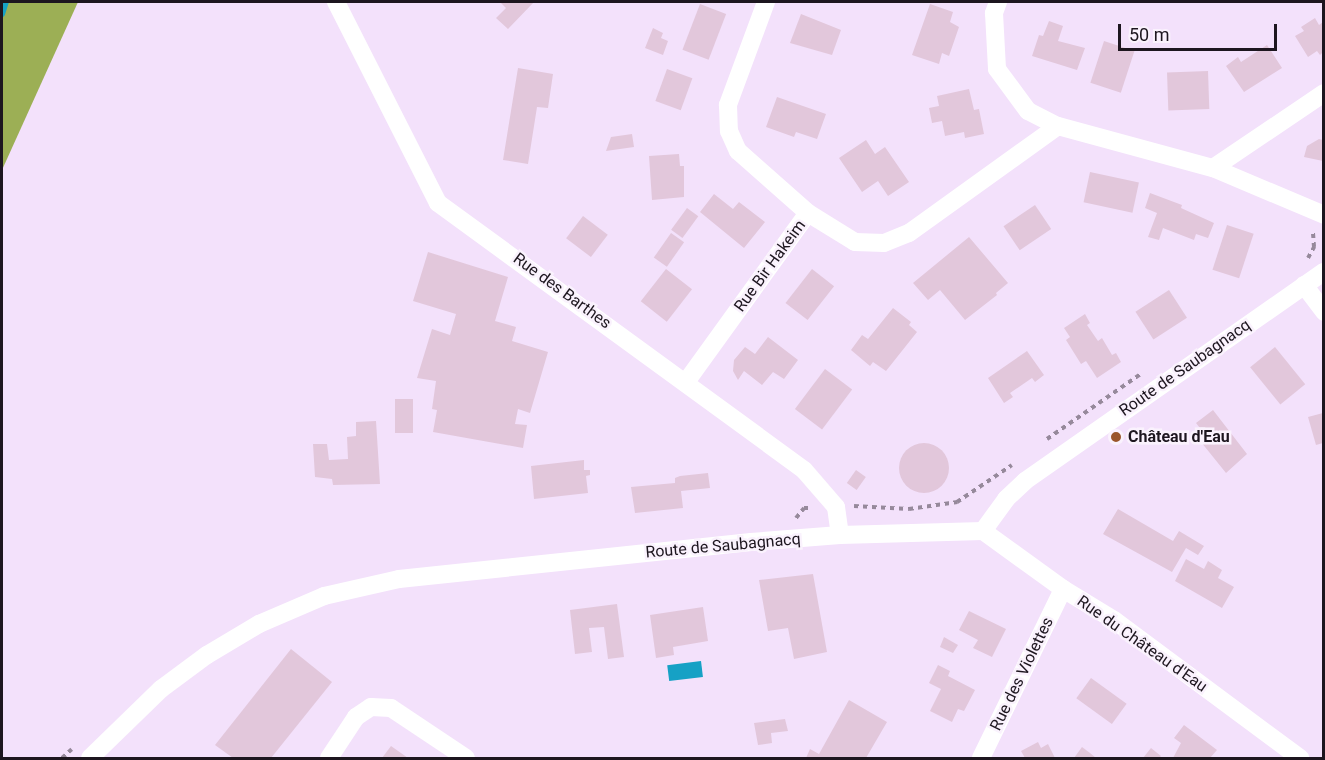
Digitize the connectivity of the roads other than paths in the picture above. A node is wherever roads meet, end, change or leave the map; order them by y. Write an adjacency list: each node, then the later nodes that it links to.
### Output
1 (336, 2): 12 (street, Rue des Barthes)
2 (766, 2): 7 (street)
3 (998, 2): 5 (street)
4 (1323, 93): 6 (street)
5 (1058, 126): 6 (street); 7 (street, Rue Bir Hakeim)
6 (1213, 168): 8 (street)
7 (808, 213): 12 (street, Rue Bir Hakeim)
8 (1321, 220)
9 (1323, 272): 10 (street, Route de Saubagnacq)
10 (1304, 285): 11 (street); 13 (street, Route de Saubagnacq)
11 (1323, 312)
12 (687, 381): 14 (street, Rue des Barthes)
13 (983, 531): 14 (street, Route de Saubagnacq); 15 (street, Rue du Château d'Eau)
14 (840, 535): 16 (street, Route de Saubagnacq)
15 (1063, 589): 19 (street, Rue des Violettes); 20 (street, Rue du Château d'Eau)
16 (90, 759)
17 (329, 759): 18 (street)
18 (466, 759)
19 (981, 759)
20 (1300, 759)

